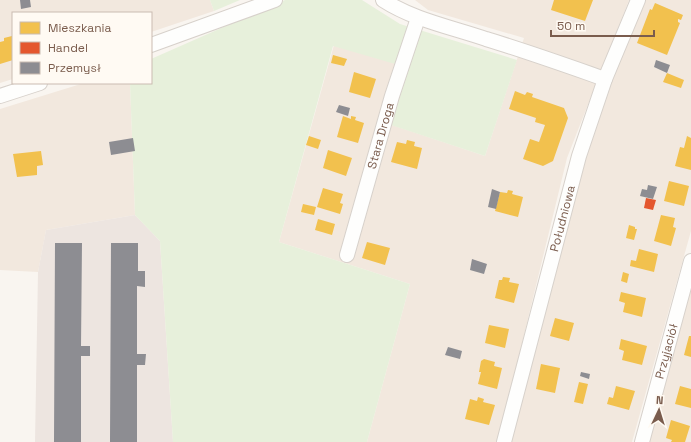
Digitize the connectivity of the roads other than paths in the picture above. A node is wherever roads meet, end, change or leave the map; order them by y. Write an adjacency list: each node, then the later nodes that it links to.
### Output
1 (275, 0): 5 (street)
2 (383, 0): 4 (street)
3 (638, 0): 6 (street, Południowa)
4 (418, 18): 6 (street); 9 (street, Stara Droga)
5 (152, 45)
6 (605, 79): 11 (street, Południowa)
7 (37, 84): 8 (street)
8 (0, 96)
9 (347, 255)
10 (691, 261): 12 (street, Przyjaciół)
11 (504, 442)
12 (642, 442)

